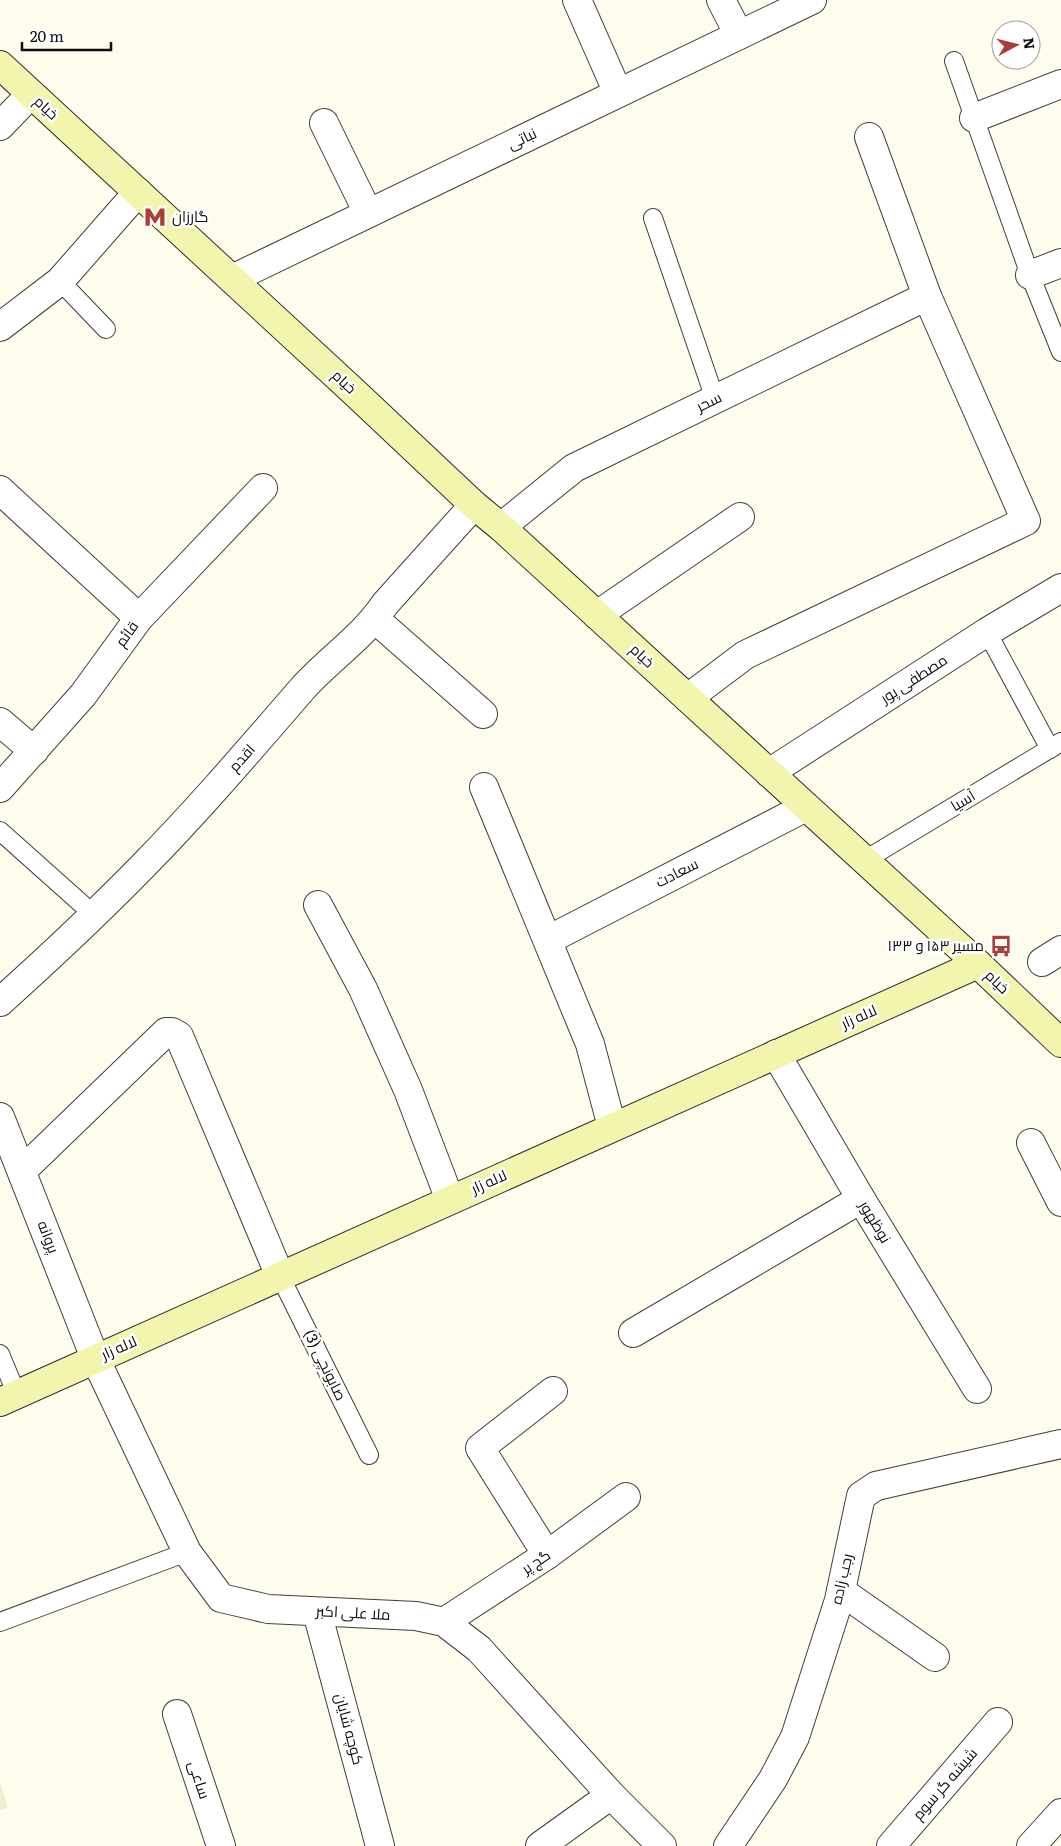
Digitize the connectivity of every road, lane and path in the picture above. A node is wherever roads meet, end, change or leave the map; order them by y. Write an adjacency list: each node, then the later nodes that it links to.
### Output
1 (577, 0): 8 (street)
2 (721, 0): 4 (street)
3 (812, 0): 4 (street, نباتی)
4 (739, 35): 8 (street, نباتی)
5 (954, 61): 10 (lane)
6 (0, 65): 9 (main road, خیام)
7 (1061, 84): 10 (street)
8 (618, 93): 15 (street, نباتی)
9 (31, 94): 12 (street); 14 (main road, خیام)
10 (974, 118): 18 (lane)
11 (324, 123): 15 (street)
12 (0, 126)
13 (869, 137): 21 (street)
14 (138, 192): 19 (main road, خیام); 20 (street)
15 (368, 213): 19 (street, نباتی)
16 (653, 218): 25 (lane)
17 (1061, 263): 18 (street)
18 (1030, 275): 24 (lane)
19 (232, 279): 28 (main road, خیام)
20 (60, 281): 22 (street); 23 (lane)
21 (927, 296): 25 (street, سحر); 36 (street)
22 (0, 327)
23 (106, 329)
24 (1061, 352)
25 (715, 399): 30 (street, سحر)
26 (263, 488): 33 (street, قائم)
27 (0, 490): 33 (street)
28 (474, 505): 30 (main road, خیام); 34 (street, اقدم)
29 (740, 517): 32 (street)
30 (501, 526): 32 (main road, خیام)
31 (1061, 588): 35 (street, مصطفی پور)
32 (597, 615): 36 (main road, خیام)
33 (139, 618): 40 (street, قائم)
34 (375, 620): 37 (street); 48 (street, اقدم)
35 (987, 632): 39 (lane); 41 (street, مصطفی پور)
36 (688, 698): 41 (main road, خیام)
37 (482, 714)
38 (0, 722): 40 (street)
39 (1056, 745): 46 (lane, آسیا)
40 (34, 750): 43 (street, قائم)
41 (769, 773): 44 (main road, خیام)
42 (484, 787): 49 (street)
43 (0, 788)
44 (806, 807): 46 (main road, خیام); 49 (street, سعادت)
45 (0, 832): 48 (lane)
46 (865, 860): 50 (main road, خیام)
47 (318, 905): 59 (street)
48 (93, 914): 51 (street, اقدم)
49 (548, 940): 55 (street)
50 (978, 964): 52 (main road, خیام); 53 (main road, لاله زار)
51 (0, 1002)
52 (1061, 1043)
53 (776, 1054): 55 (main road, لاله زار); 58 (street, نوظهور)
54 (0, 1117): 57 (street, پروانه)
55 (612, 1127): 59 (main road, لاله زار)
56 (1030, 1143): 60 (street)
57 (22, 1171): 61 (street); 64 (street, پروانه)
58 (861, 1199): 62 (street); 65 (street, نوظهور)
59 (450, 1200): 61 (main road, لاله زار)
60 (1061, 1202)
61 (280, 1276): 64 (main road, لاله زار); 69 (lane, صابونچی (3))
62 (633, 1333)
63 (0, 1354): 67 (lane)
64 (96, 1358): 67 (main road, لاله زار); 71 (street, ملا علی اکبر)
65 (977, 1389)
66 (553, 1391): 72 (street)
67 (8, 1399)
68 (1061, 1444): 73 (street, رجب زاده)
69 (369, 1455)
70 (626, 1497): 72 (street, گچ پر)
71 (187, 1552): 74 (street, ملا علی اکبر); 75 (lane)
72 (547, 1555): 76 (street, گچ پر)
73 (841, 1591): 77 (street); 86 (street, رجب زاده)
74 (317, 1612): 76 (street, ملا علی اکبر); 83 (street, کوچه شایان)
75 (0, 1622)
76 (444, 1622): 80 (street, ملا علی اکبر)
77 (935, 1657)
78 (177, 1714): 82 (street, ساعی)
79 (998, 1722): 87 (street, شیشه گر سوم)
80 (611, 1795): 84 (street); 85 (street, ملا علی اکبر)
81 (1061, 1813): 88 (street)
82 (221, 1846)
83 (380, 1846)
84 (540, 1846)
85 (662, 1846)
86 (728, 1846)
87 (891, 1846)
88 (1031, 1846)

